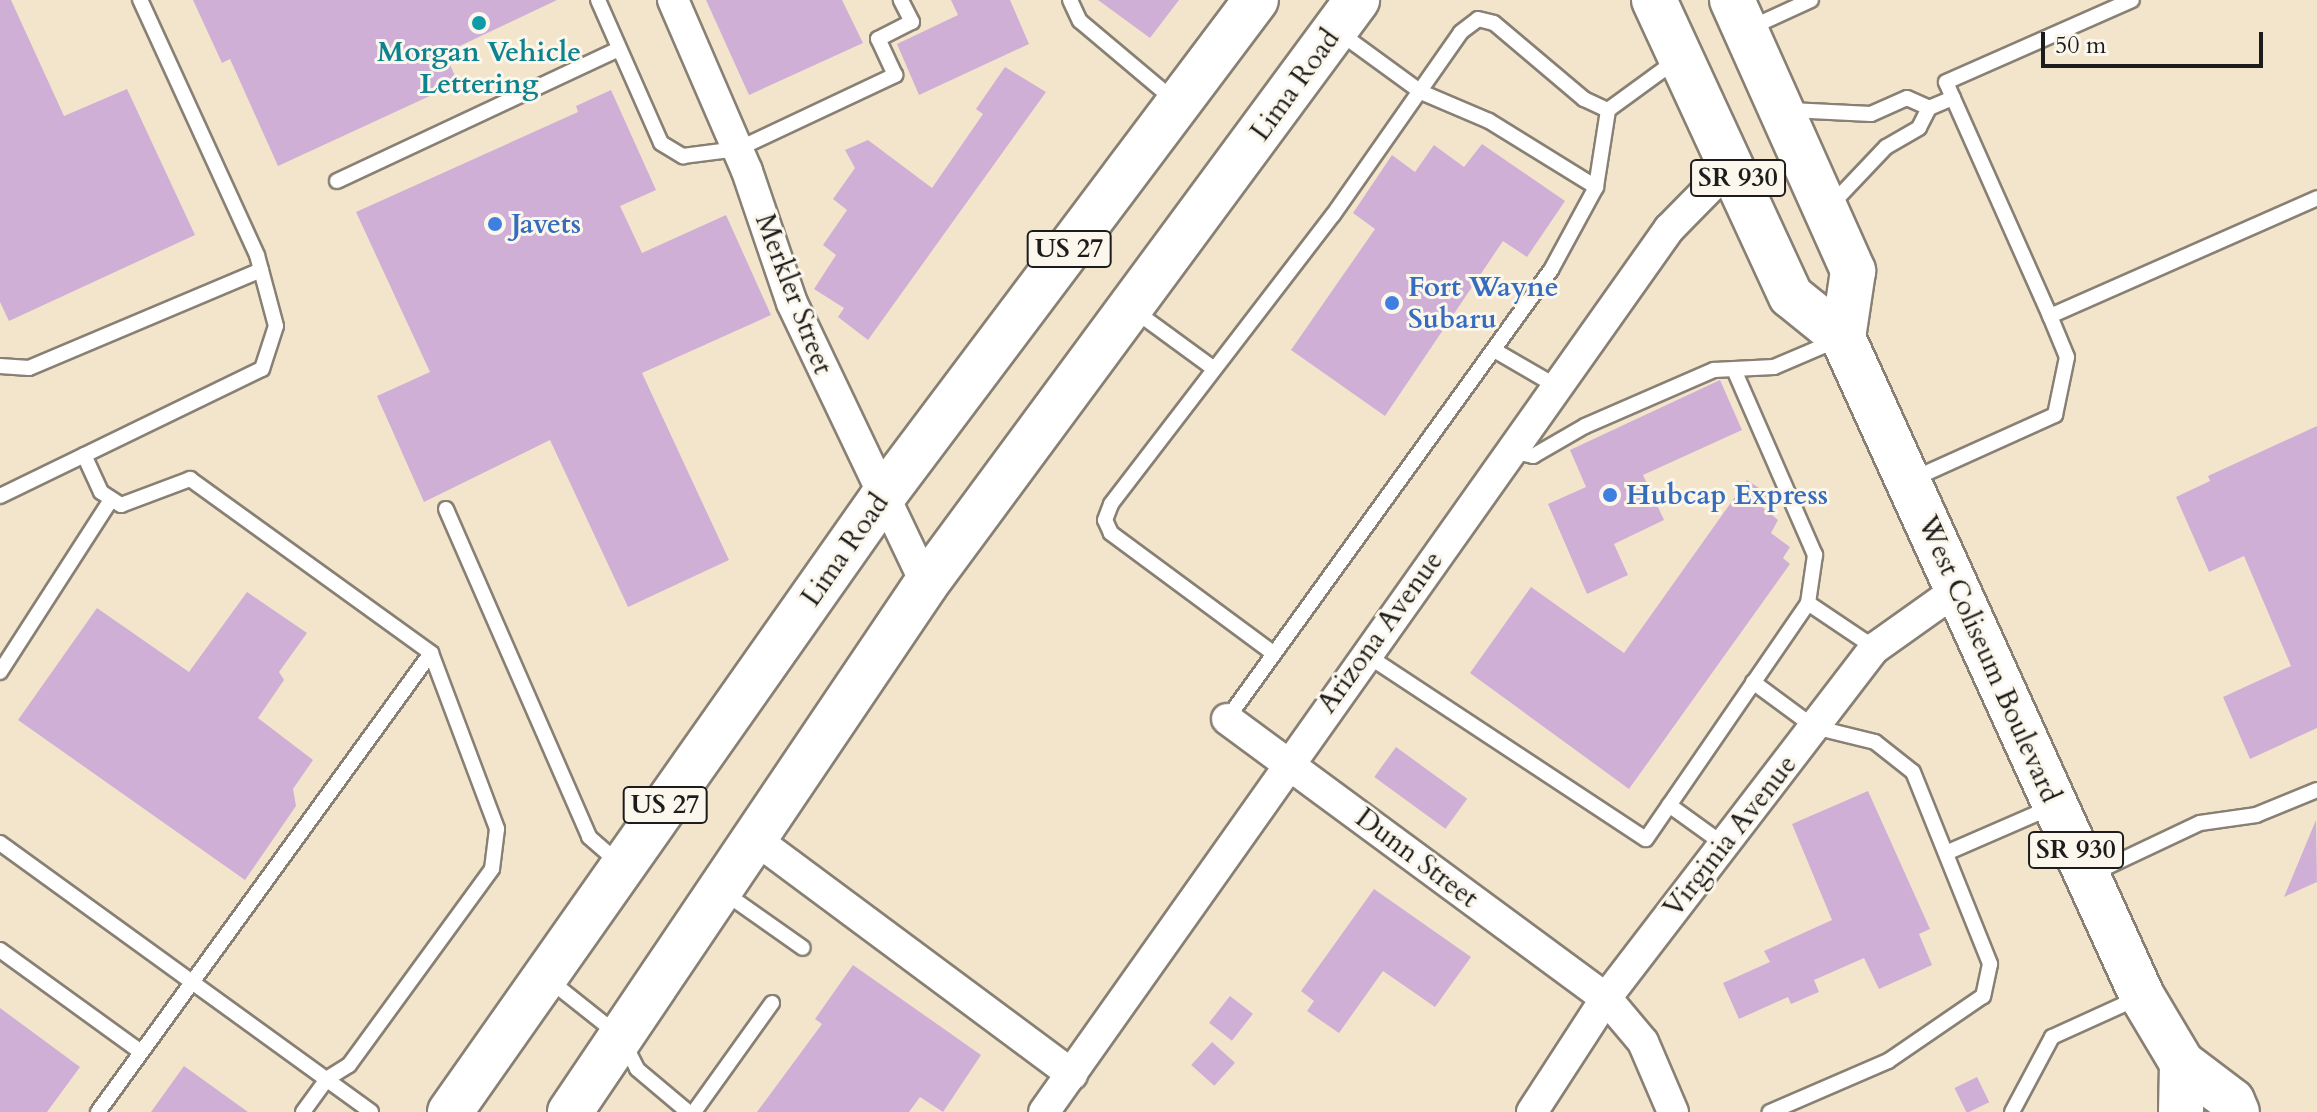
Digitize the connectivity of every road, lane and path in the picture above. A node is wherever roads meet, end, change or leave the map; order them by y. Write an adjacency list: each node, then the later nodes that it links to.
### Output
1 (140, 0): 26 (lane)
2 (598, 0): 12 (lane)
3 (673, 0): 20 (street, Merkler Street)
4 (901, 0): 20 (lane)
5 (1070, 0): 16 (lane)
6 (1256, 0): 16 (highway, Lima Road / US 27)
7 (1654, 0): 13 (highway, West Coliseum Boulevard / SR 930)
8 (1811, 0): 11 (lane)
9 (2132, 0): 15 (lane)
10 (1346, 15): 14 (lane); 27 (highway, Lima Road / US 27)
11 (1739, 15): 19 (highway, SR 930)
12 (619, 49): 20 (lane); 22 (lane)
13 (1681, 57): 18 (lane); 21 (highway, West Coliseum Boulevard / SR 930)
14 (1421, 92): 18 (lane); 23 (lane); 32 (lane)
15 (1953, 98): 17 (lane); 28 (lane)
16 (1178, 103): 39 (highway, Lima Road / US 27)
17 (1929, 108): 19 (lane); 25 (lane)
18 (1608, 110): 23 (lane)
19 (1780, 110): 25 (highway, SR 930)
20 (738, 149): 39 (street, Merkler Street)
21 (1732, 165): 29 (highway, West Coliseum Boulevard / SR 930); 34 (street, Arizona Avenue)
22 (337, 181)
23 (1596, 187): 30 (lane)
24 (2317, 198): 28 (lane)
25 (1826, 210): 29 (highway, SR 930)
26 (261, 270): 31 (lane); 36 (lane)
27 (1132, 309): 32 (lane); 42 (highway, Lima Road / US 27)
28 (2050, 316): 37 (lane)
29 (1843, 338): 33 (lane); 37 (highway, West Coliseum Boulevard / SR 930)
30 (1494, 350): 34 (lane); 47 (lane)
31 (0, 366)
32 (1213, 368): 47 (lane)
33 (1734, 370): 35 (lane); 44 (lane)
34 (1556, 386): 35 (street, Arizona Avenue)
35 (1509, 451): 48 (street, Arizona Avenue)
36 (84, 455): 38 (lane); 40 (lane)
37 (1908, 481): 43 (highway, West Coliseum Boulevard / SR 930)
38 (0, 496)
39 (881, 499): 42 (street, Merkler Street); 61 (highway, Lima Road / US 27)
40 (111, 500): 46 (lane); 49 (lane)
41 (446, 509): 61 (lane)
42 (926, 584): 57 (highway, Lima Road / US 27)
43 (1958, 589): 45 (street, Virginia Avenue); 56 (highway, West Coliseum Boulevard / SR 930)
44 (1808, 603): 45 (lane); 50 (lane)
45 (1875, 648): 52 (street, Virginia Avenue)
46 (431, 653): 67 (lane); 75 (lane)
47 (1273, 653): 51 (lane)
48 (1365, 653): 53 (street, Arizona Avenue); 55 (lane)
49 (0, 672)
50 (1753, 682): 52 (lane); 55 (lane)
51 (1227, 719): 53 (street, Dunn Street)
52 (1814, 727): 59 (street, Virginia Avenue); 60 (lane)
53 (1287, 762): 69 (street, Dunn Street); 74 (street, Arizona Avenue)
54 (2317, 790): 62 (lane)
55 (1669, 805): 59 (lane)
56 (2056, 806): 60 (lane); 62 (highway, West Coliseum Boulevard / SR 930)
57 (755, 839): 63 (highway, Lima Road / US 27); 74 (street)
58 (0, 843): 67 (lane)
59 (1723, 844): 69 (street, Virginia Avenue)
60 (1946, 853): 86 (lane)
61 (623, 865): 66 (highway, Lima Road / US 27)
62 (2088, 875): 68 (highway, West Coliseum Boulevard / SR 930)
63 (721, 890): 64 (lane); 71 (highway, Lima Road / US 27)
64 (803, 948)
65 (0, 950): 72 (lane)
66 (545, 977): 71 (lane); 79 (highway, Lima Road / US 27)
67 (193, 981): 72 (lane); 75 (lane)
68 (2142, 996): 73 (highway, West Coliseum Boulevard / SR 930); 87 (lane)
69 (1606, 998): 84 (street, Virginia Avenue); 85 (street, Dunn Street)
70 (772, 1003): 82 (lane)
71 (621, 1037): 80 (highway, Lima Road / US 27); 81 (lane)
72 (141, 1052): 76 (lane)
73 (2182, 1063): 88 (highway); 89 (highway, West Coliseum Boulevard / SR 930)
74 (1072, 1074): 83 (street, Arizona Avenue)
75 (327, 1079): 77 (lane); 78 (lane)
76 (98, 1112)
77 (303, 1112)
78 (371, 1112)
79 (450, 1112)
80 (570, 1112)
81 (688, 1112)
82 (694, 1112)
83 (1044, 1112)
84 (1532, 1112)
85 (1673, 1112)
86 (1770, 1112)
87 (2012, 1112)
88 (2181, 1112)
89 (2237, 1112)

